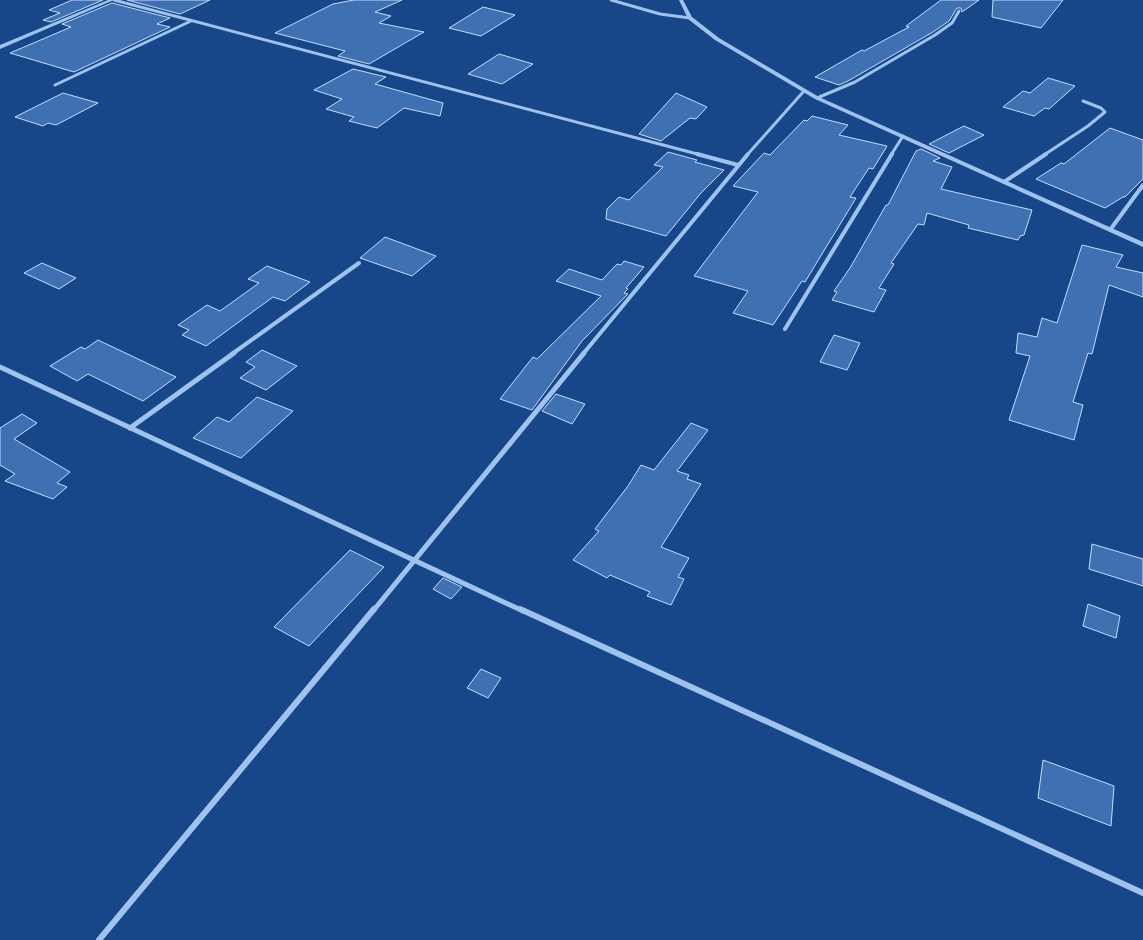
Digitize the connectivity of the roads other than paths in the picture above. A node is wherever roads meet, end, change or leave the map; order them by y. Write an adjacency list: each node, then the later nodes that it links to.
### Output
1 (113, 0): 6 (street); 7 (street)
2 (611, 0): 5 (street)
3 (681, 0): 5 (street)
4 (959, 10): 10 (street)
5 (690, 18): 9 (street)
6 (192, 21): 8 (street); 13 (street)
7 (0, 47)
8 (55, 86)
9 (804, 91): 10 (street); 13 (street)
10 (817, 98): 12 (street)
11 (1083, 101): 14 (street)
12 (903, 136): 14 (street); 19 (street)
13 (738, 165): 22 (street)
14 (1004, 182): 16 (street)
15 (1143, 185): 16 (street)
16 (1110, 230): 17 (street)
17 (1143, 246)
18 (359, 263): 21 (street)
19 (785, 329)
20 (0, 367): 21 (street)
21 (130, 428): 22 (street)
22 (414, 561): 23 (street); 24 (street)
23 (1143, 893)
24 (99, 940)

